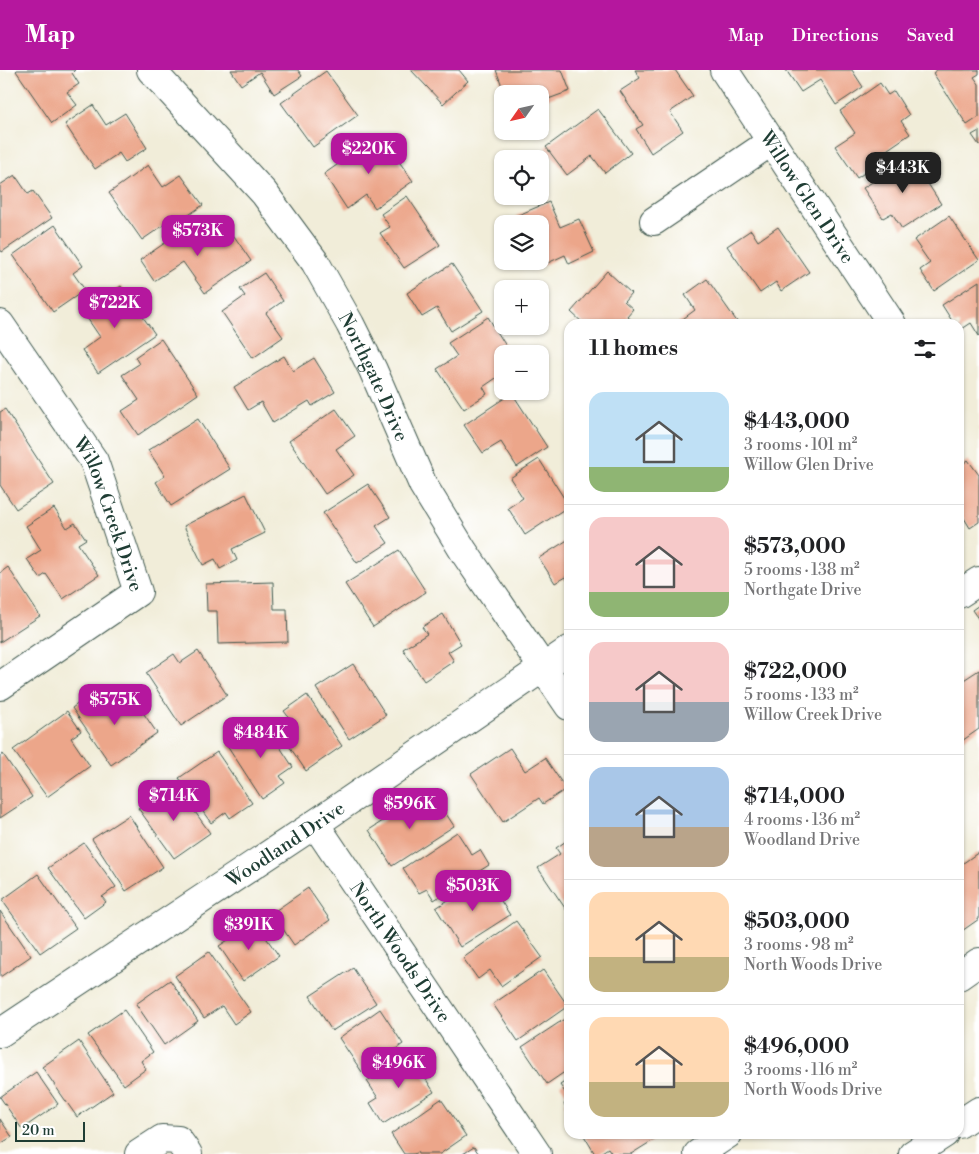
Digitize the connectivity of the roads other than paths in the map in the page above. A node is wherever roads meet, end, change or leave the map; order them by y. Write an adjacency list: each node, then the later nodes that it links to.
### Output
1 (151, 70): 10 (main road, Northgate Drive)
2 (724, 70): 3 (main road, Willow Glen Drive)
3 (772, 141): 4 (main road); 5 (main road, Willow Glen Drive)
4 (654, 221)
5 (889, 319)
6 (2, 330): 11 (main road, Willow Creek Drive)
7 (979, 581): 8 (main road)
8 (964, 591)
9 (564, 653): 10 (main road, Woodland Drive)
10 (542, 668): 12 (main road, Northgate Drive); 13 (main road, Woodland Drive)
11 (0, 686)
12 (564, 699)
13 (315, 824): 16 (main road, Woodland Drive); 23 (main road, North Woods Drive)
14 (979, 962): 15 (main road)
15 (964, 972)
16 (0, 1033)
17 (979, 1111): 18 (main road)
18 (964, 1121)
19 (720, 1139): 24 (main road)
20 (936, 1139): 25 (main road)
21 (140, 1154): 22 (main road)
22 (188, 1154)
23 (537, 1154)
24 (698, 1154)
25 (913, 1154)

